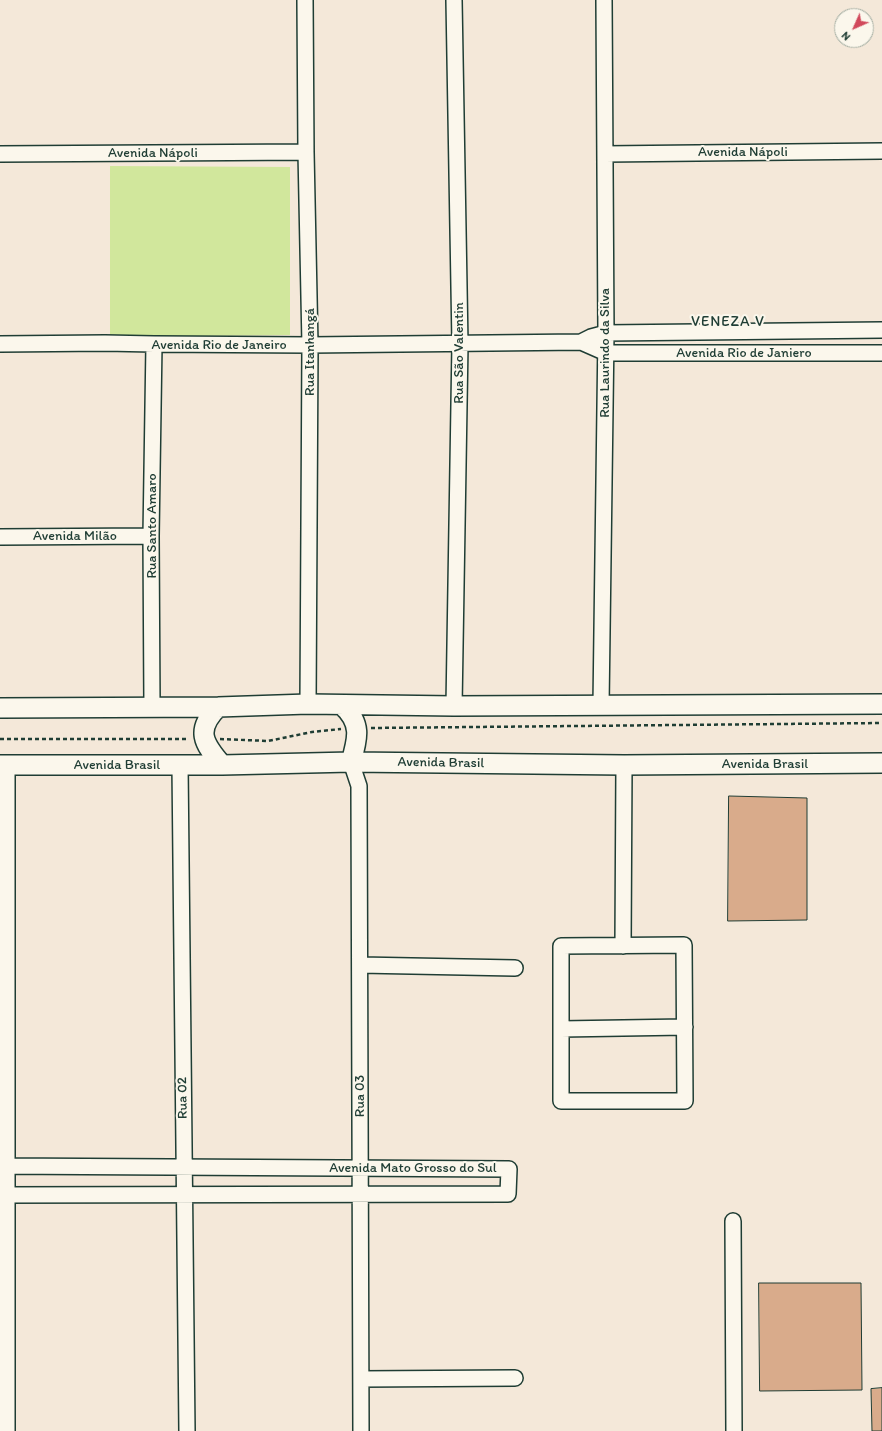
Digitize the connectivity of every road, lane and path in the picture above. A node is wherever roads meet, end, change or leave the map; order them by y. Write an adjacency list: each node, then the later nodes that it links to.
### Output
1 (305, 0): 5 (street, Rua Itanhangá)
2 (454, 0): 13 (street, Rua São Valentin)
3 (604, 0): 7 (street, Rua Laurindo da Silva)
4 (882, 151): 7 (street, Avenida Nápoli)
5 (306, 152): 6 (street, Avenida Nápoli); 14 (street, Rua Itanhangá)
6 (0, 154)
7 (605, 154): 9 (street, Rua Laurindo da Silva)
8 (882, 330): 9 (street, Avenida Rio de Janeiro)
9 (606, 333): 10 (street, Avenida Rio de Janeiro); 15 (street, Rua Laurindo da Silva)
10 (581, 342): 13 (street, Avenida Rio de Janeiro); 15 (street, Avenida Rio de Janeiro)
11 (0, 344): 12 (street, Avenida Rio de Janeiro)
12 (154, 344): 14 (street, Avenida Rio de Janeiro); 17 (street, Rua Santo Amaro)
13 (460, 344): 14 (street, Avenida Rio de Janeiro); 24 (street, Rua São Valentin)
14 (310, 345): 19 (street, Rua Itanhangá)
15 (606, 353): 16 (street, Avenida Rio de Janiero); 21 (street, Rua Laurindo da Silva)
16 (882, 353)
17 (151, 536): 18 (street, Avenida Milão); 25 (street, Rua Santo Amaro)
18 (0, 537)
19 (308, 704): 22 (main road); 23 (main road)
20 (882, 704): 21 (main road)
21 (601, 705): 24 (main road)
22 (218, 706): 25 (main road); 29 (main road)
23 (342, 706): 24 (main road); 28 (main road)
24 (454, 706)
25 (152, 707): 26 (main road)
26 (0, 708)
27 (882, 723): 28 (path)
28 (356, 728): 29 (path); 31 (main road)
29 (204, 738): 30 (path); 36 (main road)
30 (0, 739)
31 (351, 762): 34 (main road, Avenida Brasil); 36 (main road, Avenida Brasil); 38 (street, Rua 03)
32 (882, 763): 34 (main road, Avenida Brasil)
33 (180, 764): 35 (main road, Avenida Brasil); 36 (main road, Avenida Brasil); 43 (street, Rua 02)
34 (624, 764): 37 (street)
35 (4, 765): 42 (street)
36 (222, 765)
37 (623, 946): 40 (street); 41 (street)
38 (360, 965): 39 (street); 44 (street, Rua 03)
39 (515, 968)
40 (685, 1027): 41 (street); 41 (street)
41 (561, 1029)
42 (4, 1166): 43 (street, Avenida Mato Grosso do Sul); 46 (street)
43 (184, 1167): 44 (street, Avenida Mato Grosso do Sul); 47 (street, Rua 02)
44 (360, 1168): 45 (street, Rua 03); 45 (street, Avenida Mato Grosso do Sul)
45 (361, 1194): 47 (street, Avenida Mato Grosso do Sul); 50 (street, Rua 03)
46 (4, 1195): 47 (street, Avenida Mato Grosso do Sul); 51 (street)
47 (184, 1195): 52 (street, Rua 02)
48 (733, 1221): 54 (street)
49 (515, 1378): 50 (street)
50 (361, 1380): 53 (street, Rua 03)
51 (7, 1431)
52 (187, 1431)
53 (362, 1431)
54 (734, 1431)

